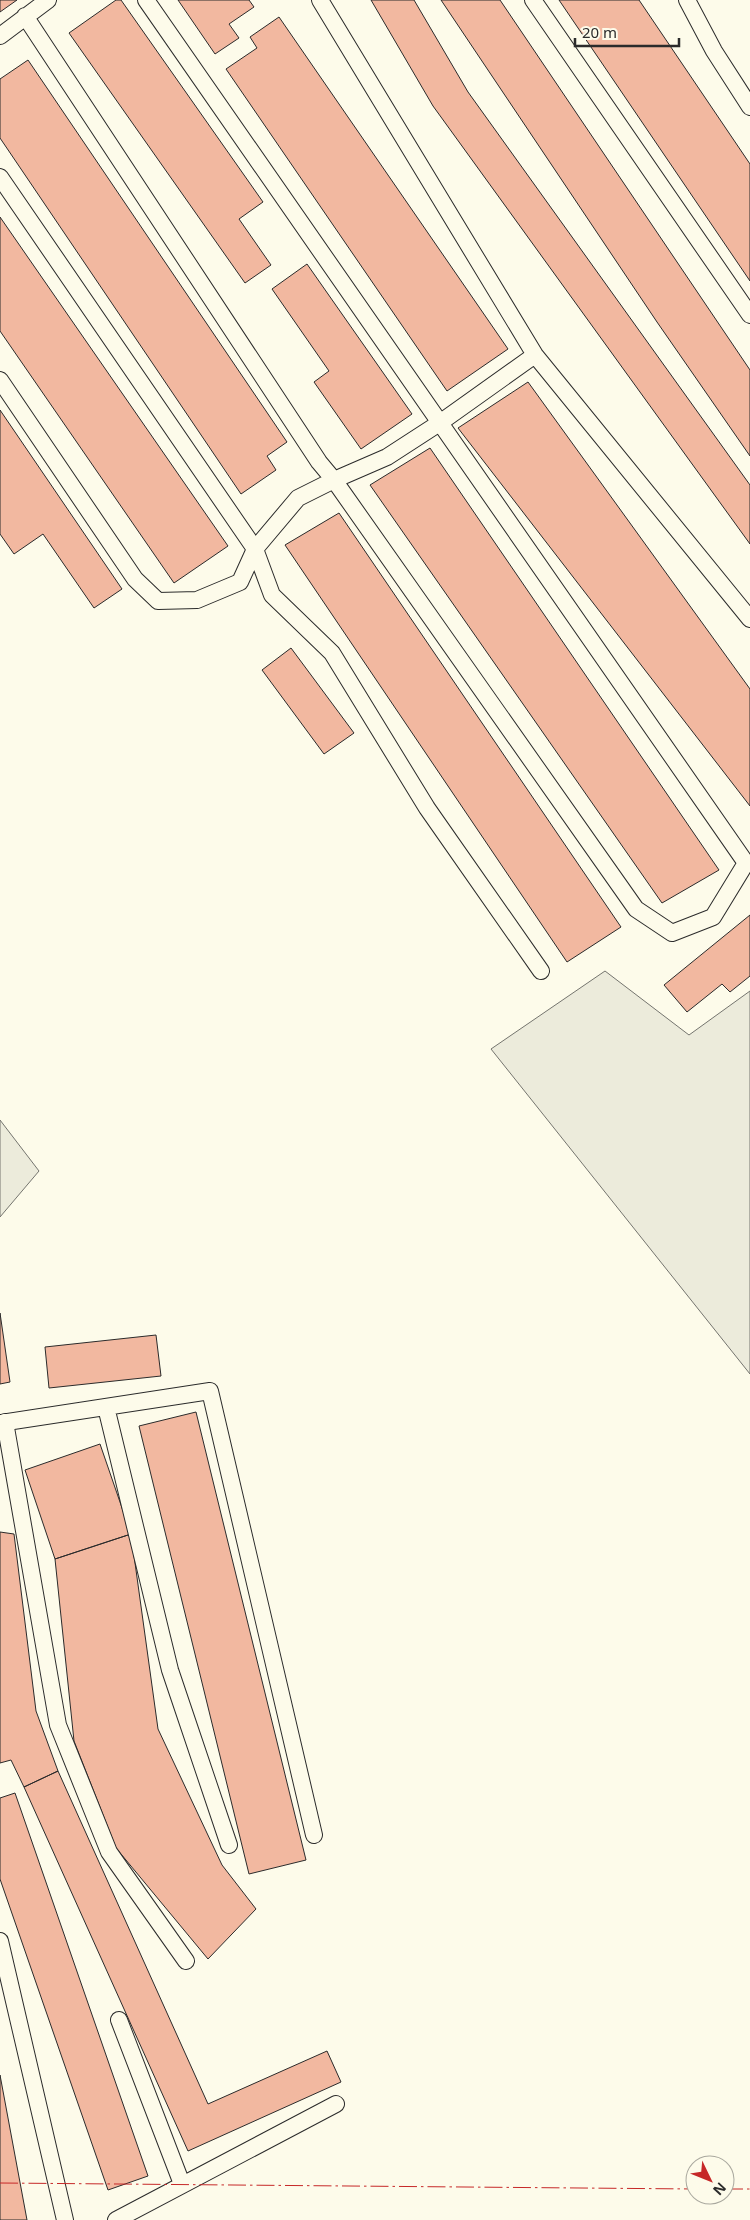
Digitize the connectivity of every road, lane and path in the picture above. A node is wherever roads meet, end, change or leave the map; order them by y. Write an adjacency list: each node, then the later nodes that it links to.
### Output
1 (48, 0): 6 (lane)
2 (146, 0): 13 (lane)
3 (320, 0): 11 (lane)
4 (533, 0): 10 (lane)
5 (687, 0): 8 (lane)
6 (25, 16): 7 (lane); 14 (lane)
7 (0, 36)
8 (750, 107)
9 (0, 177): 15 (lane)
10 (750, 315)
11 (535, 355): 13 (lane); 16 (lane)
12 (0, 380): 15 (lane)
13 (441, 422): 14 (lane); 17 (lane)
14 (334, 480): 15 (lane); 17 (lane)
15 (255, 549): 18 (lane)
16 (750, 619)
17 (748, 863)
18 (541, 971)
19 (106, 1406): 20 (lane); 21 (lane); 22 (lane)
20 (3, 1423): 24 (lane)
21 (314, 1835)
22 (229, 1846)
23 (0, 1941): 28 (lane)
24 (186, 1961)
25 (118, 2020): 27 (lane)
26 (336, 2104): 27 (lane)
27 (182, 2184): 29 (lane)
28 (65, 2220)
29 (116, 2220)

